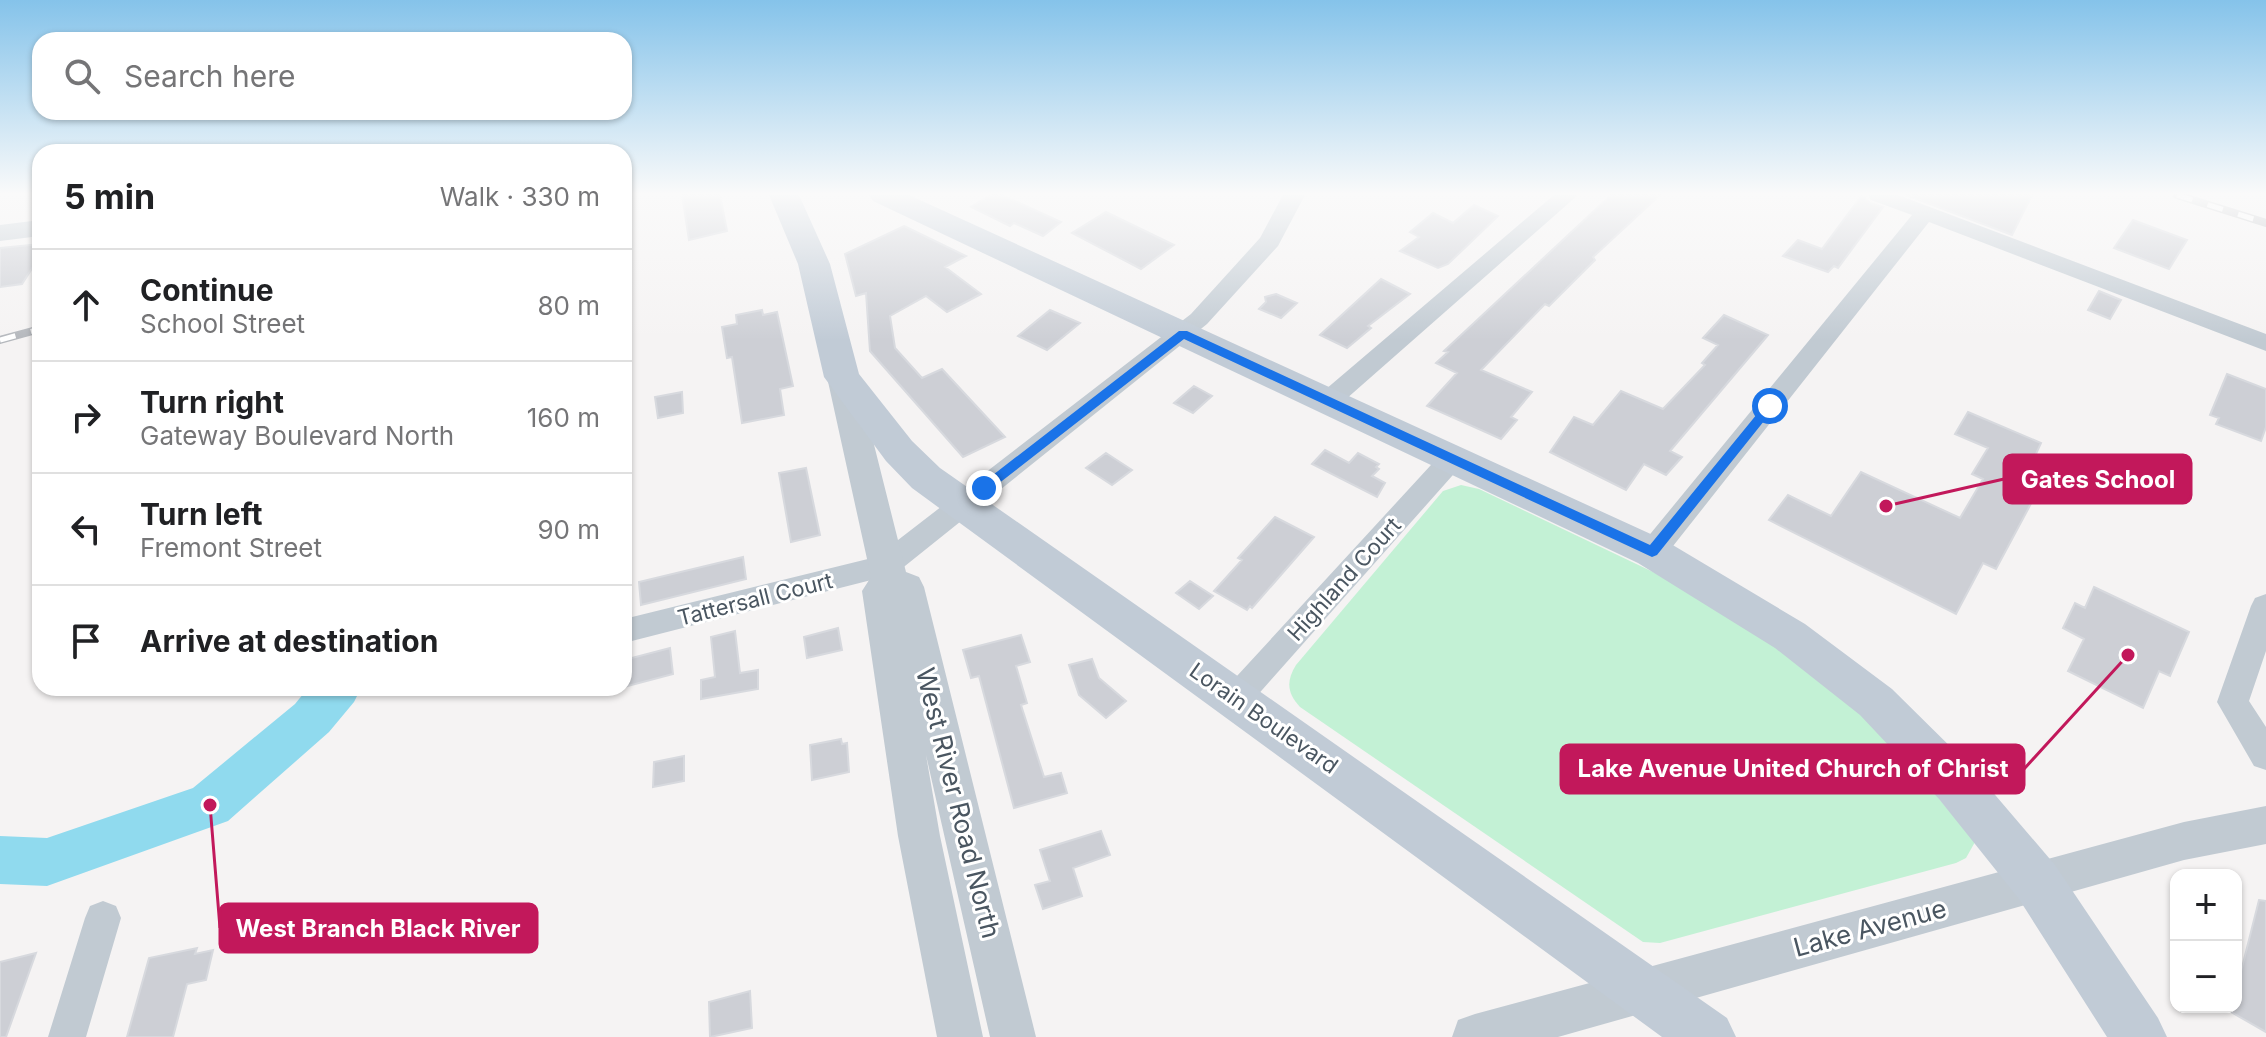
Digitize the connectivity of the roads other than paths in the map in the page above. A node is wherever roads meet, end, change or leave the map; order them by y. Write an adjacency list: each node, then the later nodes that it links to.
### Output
1 (808, 243): 9 (main road, West River Road North)
2 (988, 243): 7 (main road)
3 (1267, 243): 7 (street)
4 (1511, 243): 10 (street)
5 (1901, 243): 13 (street)
6 (2005, 243): 8 (street)
7 (1183, 334): 10 (main road); 12 (street)
8 (2266, 343)
9 (842, 377): 12 (main road, Lorain Boulevard); 14 (street, West River Road North)
10 (1328, 401): 11 (main road)
11 (1451, 460): 13 (main road); 17 (street, Highland Court)
12 (962, 505): 14 (street); 17 (main road, Lorain Boulevard)
13 (1652, 552): 20 (main road)
14 (887, 574): 16 (street, Tattersall Court); 24 (street, West River Road North); 25 (street, West River Road North)
15 (2266, 606): 18 (street)
16 (632, 629)
17 (1236, 698): 22 (main road, Lorain Boulevard)
18 (2266, 756)
19 (2266, 825): 20 (street, Lake Avenue)
20 (2037, 882): 22 (street, Lake Avenue); 28 (main road)
21 (103, 918): 23 (street)
22 (1642, 991): 26 (street, Lake Avenue); 27 (main road, Lorain Boulevard)
23 (67, 1037)
24 (960, 1037)
25 (1013, 1037)
26 (1475, 1037)
27 (1708, 1037)
28 (2139, 1037)

